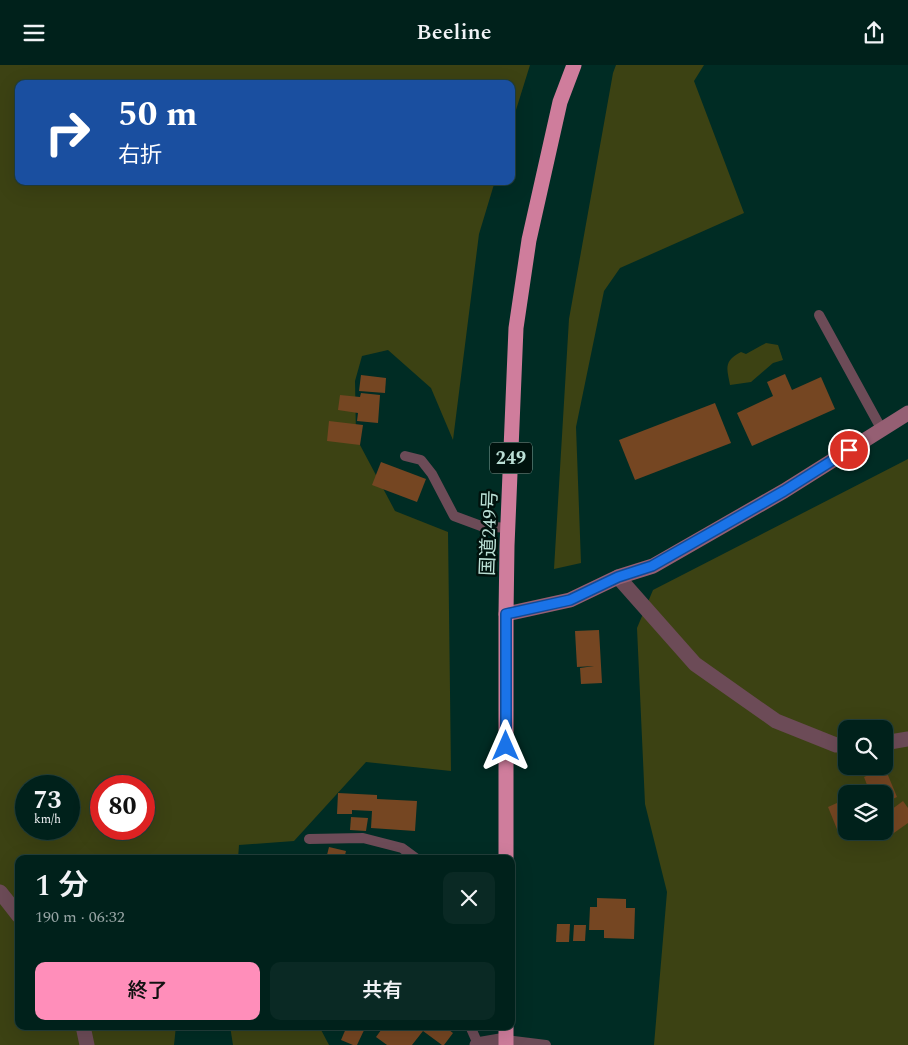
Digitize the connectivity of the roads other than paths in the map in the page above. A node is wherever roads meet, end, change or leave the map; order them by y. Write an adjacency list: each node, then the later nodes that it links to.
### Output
1 (574, 65): 6 (highway, 国道249号 / 249)
2 (819, 315): 4 (lane)
3 (908, 413): 4 (street)
4 (882, 430): 7 (street)
5 (405, 455): 6 (lane)
6 (508, 529): 8 (highway, 国道249号 / 249)
7 (618, 577): 8 (street); 11 (street)
8 (506, 614): 14 (highway, 国道249号 / 249)
9 (908, 739): 10 (street)
10 (893, 742)
11 (838, 745)
12 (309, 839): 13 (lane)
13 (412, 855)
14 (506, 855)
15 (0, 892): 16 (street)
16 (15, 911)
17 (84, 1030): 20 (street)
18 (471, 1030): 21 (lane)
19 (506, 1037): 21 (street); 22 (lane)
20 (87, 1045)
21 (477, 1045)
22 (546, 1045)

